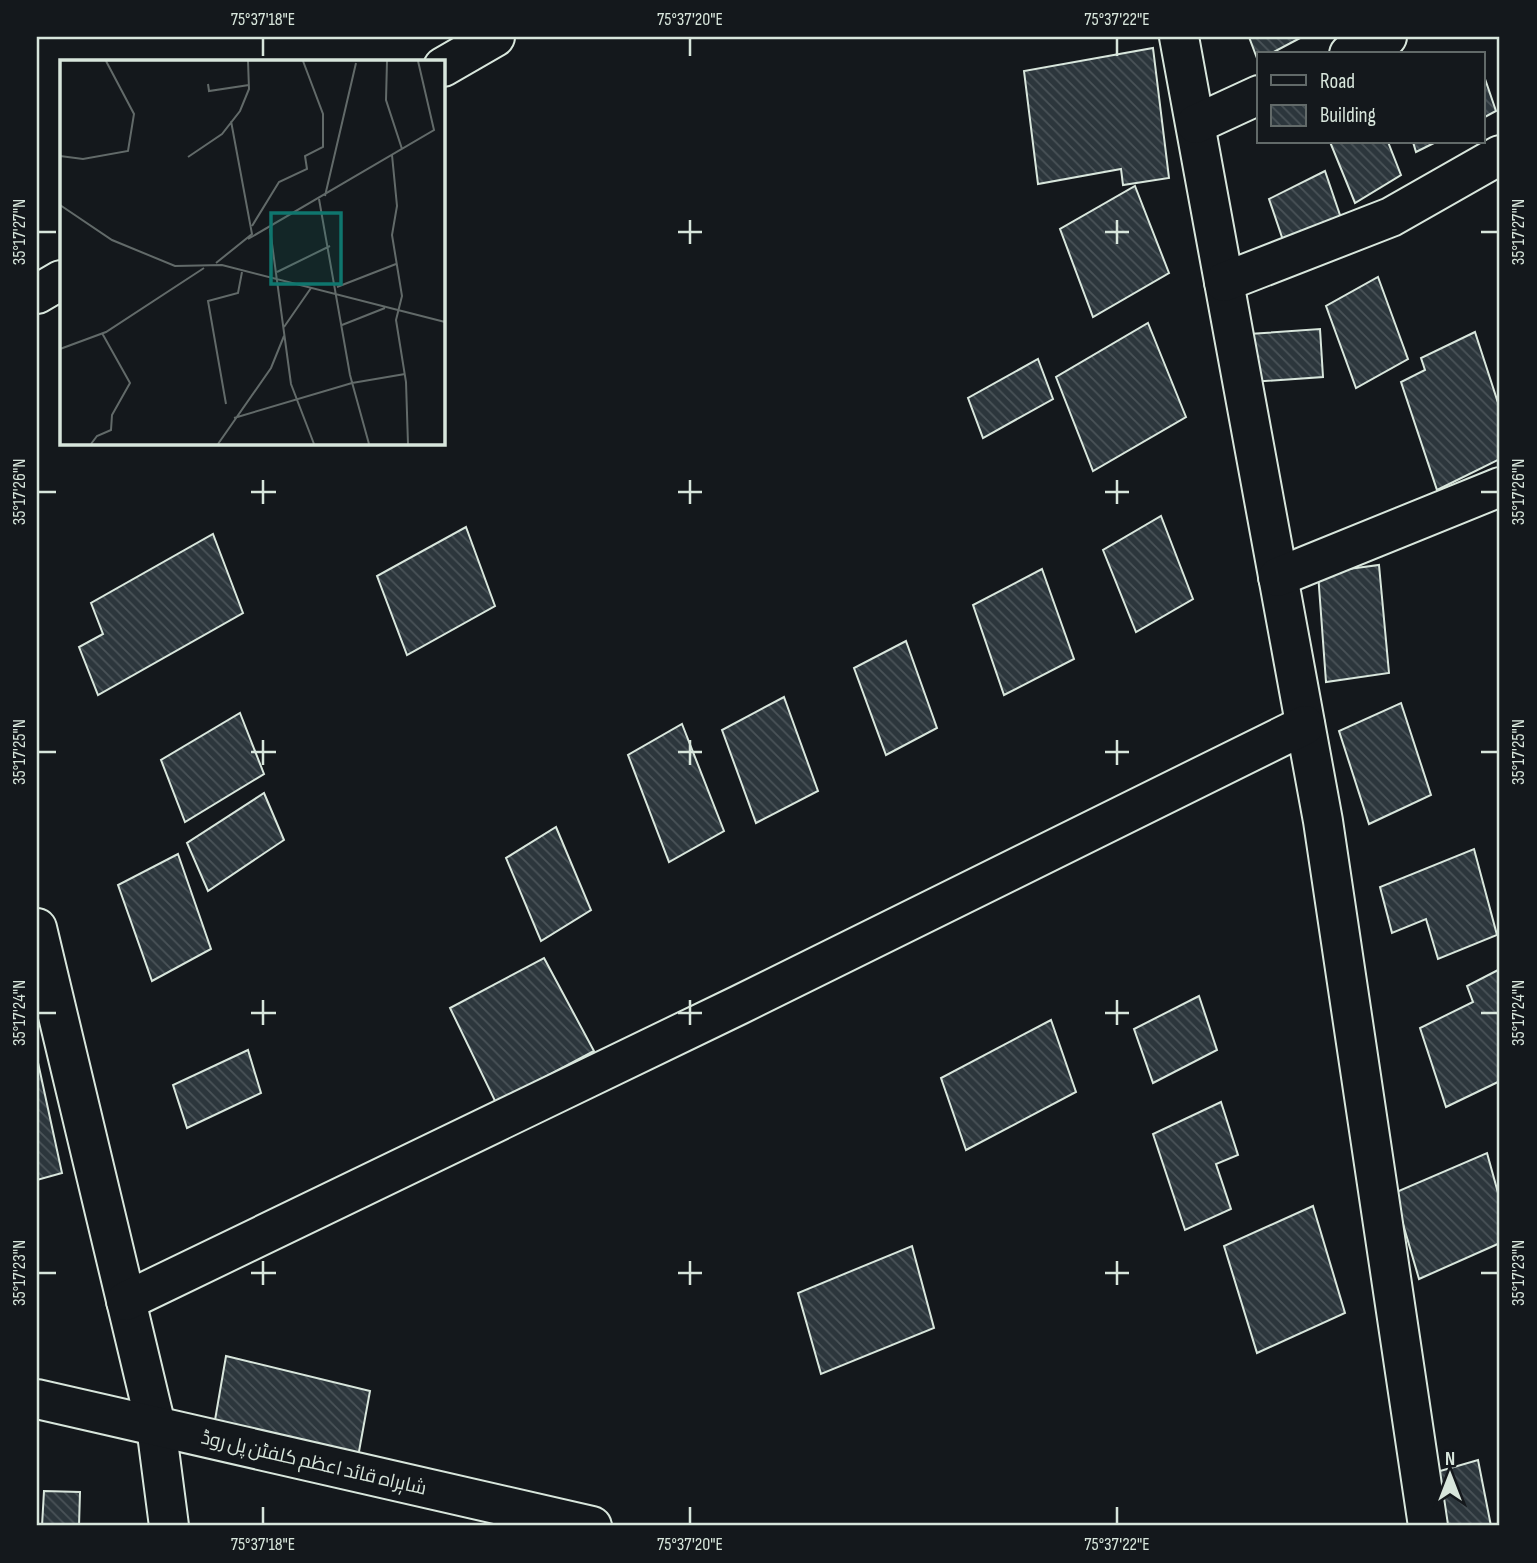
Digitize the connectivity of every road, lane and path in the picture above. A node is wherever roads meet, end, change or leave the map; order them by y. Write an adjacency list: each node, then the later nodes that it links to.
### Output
1 (495, 37): 5 (main road)
2 (1180, 37): 7 (main road)
3 (1387, 37): 4 (main road)
4 (1353, 52)
5 (444, 66)
6 (1257, 97): 7 (main road)
7 (1196, 124): 10 (main road)
8 (1500, 155): 10 (main road)
9 (60, 281): 11 (main road)
10 (1224, 282): 13 (main road)
11 (37, 294)
12 (1500, 487): 13 (main road)
13 (1279, 577): 14 (main road)
14 (1305, 725): 16 (main road); 21 (main road)
15 (37, 928): 16 (main road)
16 (126, 1301): 18 (main road)
17 (37, 1399): 18 (main road, شاہراہ قائد اعظم کلفٹن پل روڈ)
18 (156, 1426): 19 (main road); 20 (main road, شاہراہ قائد اعظم کلفٹن پل روڈ)
19 (169, 1526)
20 (592, 1526)
21 (1428, 1526)

